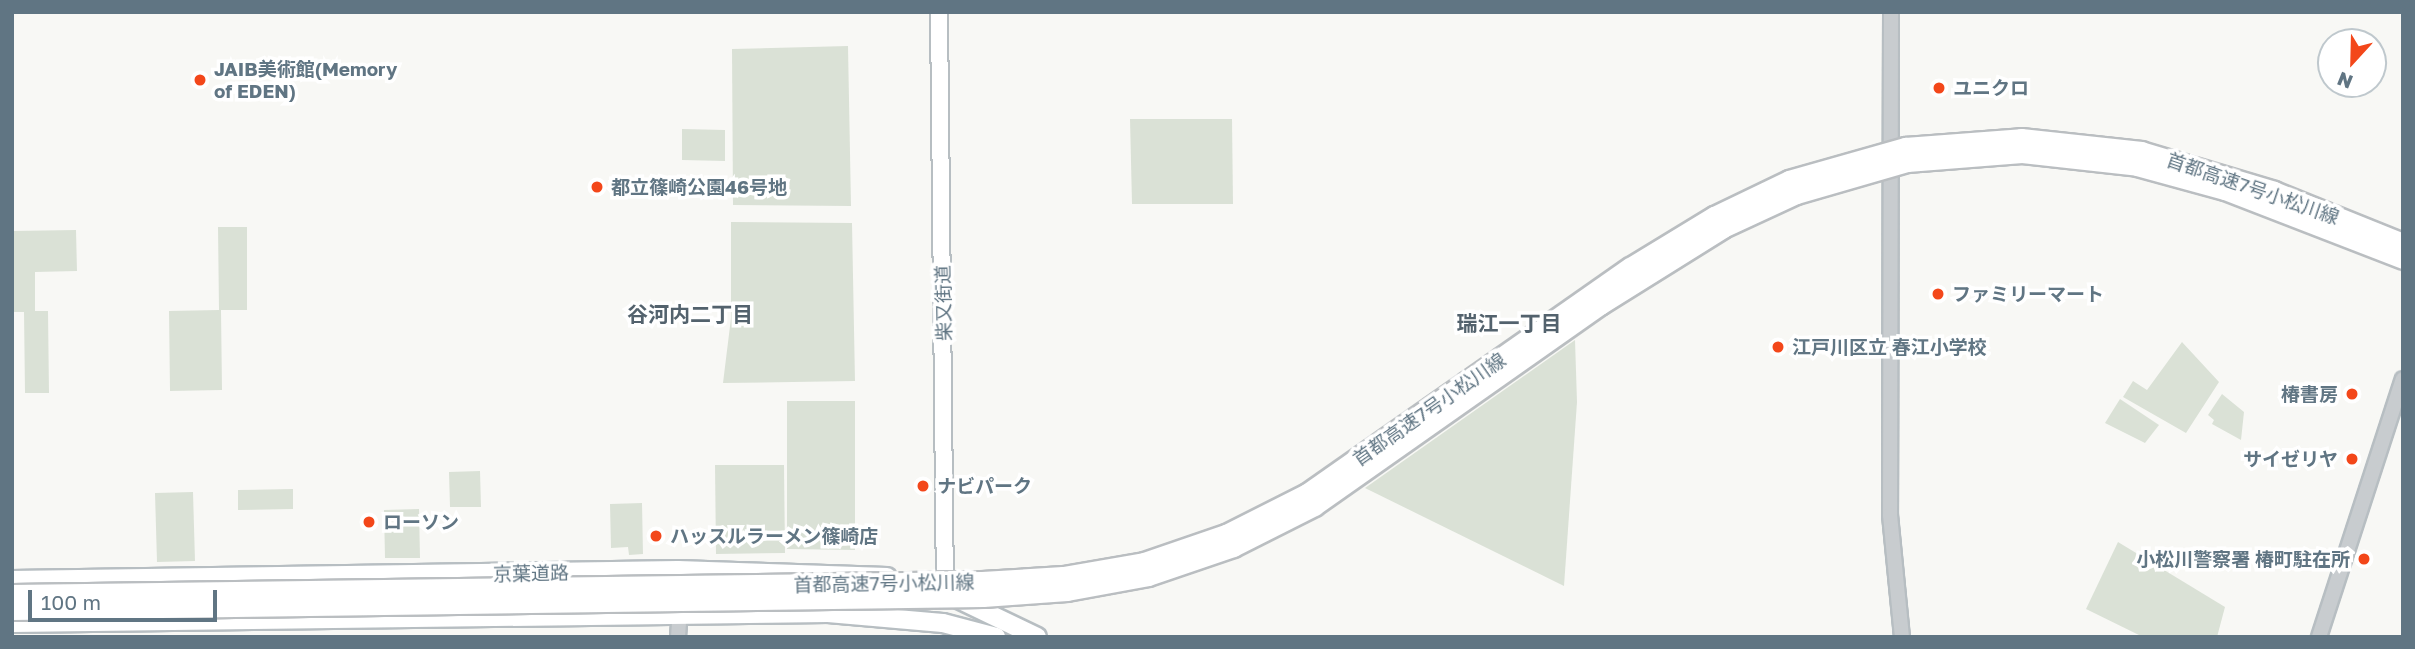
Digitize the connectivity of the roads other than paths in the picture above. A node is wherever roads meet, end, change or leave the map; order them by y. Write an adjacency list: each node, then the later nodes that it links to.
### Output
1 (939, 12): 7 (main road, 柴又街道)
2 (1891, 12): 17 (street)
3 (2403, 243): 9 (highway, 首都高速7号小松川線, bridge)
4 (2403, 259): 9 (highway, 首都高速7号小松川線, bridge)
5 (2403, 379): 18 (street)
6 (12, 580): 7 (highway, 京葉道路)
7 (945, 593): 16 (highway, 京葉道路)
8 (12, 594): 9 (highway, bridge)
9 (451, 595): 10 (highway, bridge)
10 (12, 610)
11 (680, 611): 12 (highway); 13 (highway); 14 (street)
12 (12, 623)
13 (942, 630): 15 (highway)
14 (678, 637)
15 (996, 637)
16 (1037, 637)
17 (1902, 637)
18 (2319, 637)

